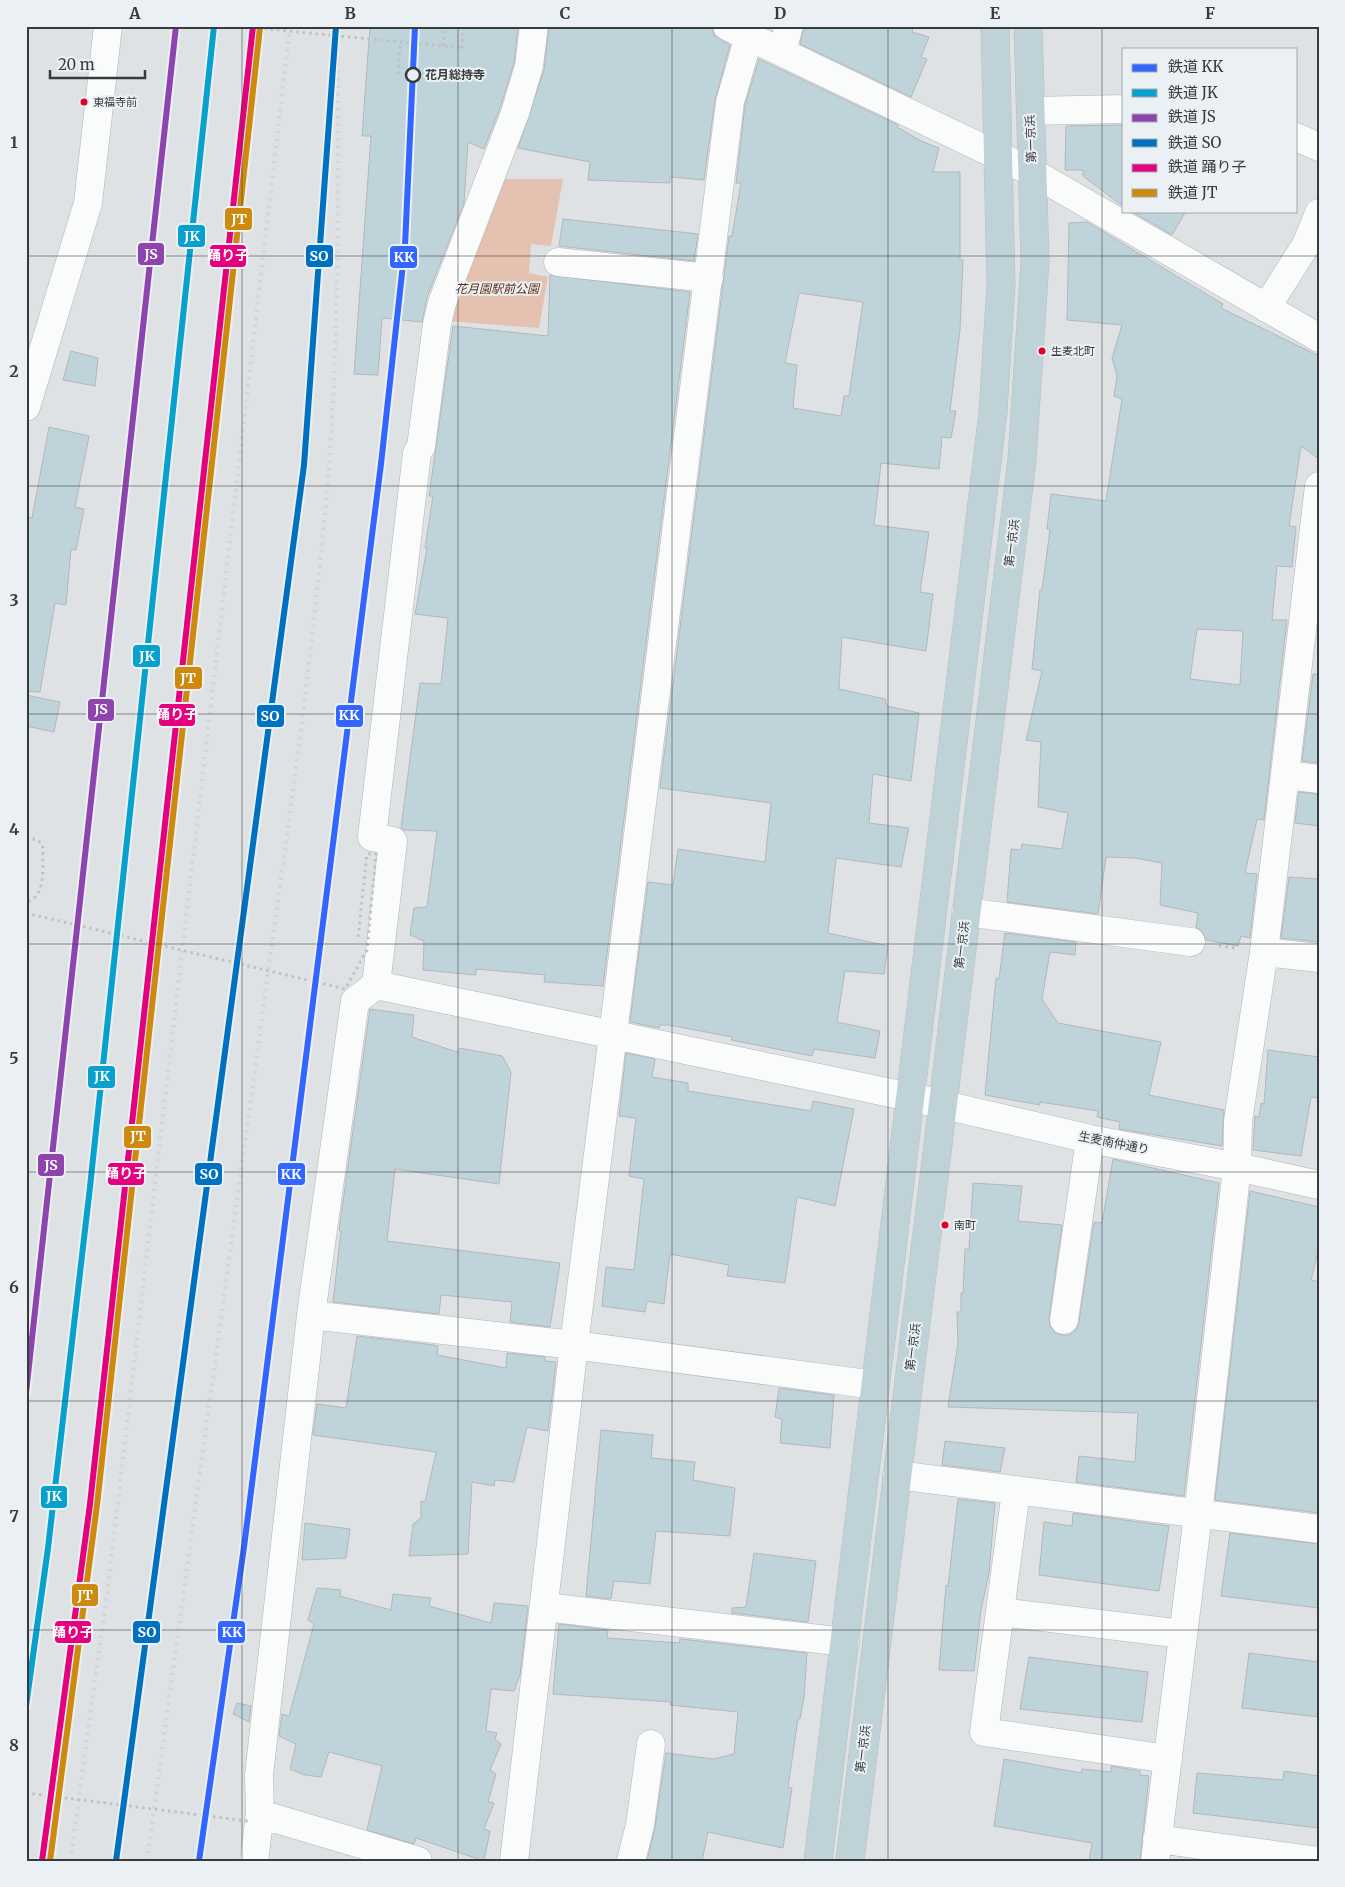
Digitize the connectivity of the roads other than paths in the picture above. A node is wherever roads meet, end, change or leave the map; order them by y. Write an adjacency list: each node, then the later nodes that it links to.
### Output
1 (108, 26): 18 (street)
2 (534, 26): 27 (street)
3 (995, 26): 11 (highway)
4 (1028, 26): 8 (highway, 第一京浜)
5 (738, 31): 6 (street); 15 (street)
6 (785, 39): 11 (street)
7 (1122, 109): 8 (street)
8 (1031, 111): 12 (highway, 第一京浜)
9 (1298, 138): 10 (street)
10 (1319, 147)
11 (999, 156): 12 (street); 29 (highway)
12 (1032, 172): 16 (street); 23 (highway, 第一京浜)
13 (1319, 213): 16 (street)
14 (558, 262): 15 (street)
15 (709, 278): 28 (street)
16 (1266, 308): 17 (street)
17 (1319, 338)
18 (26, 407)
19 (1319, 486): 20 (street)
20 (1311, 611): 21 (street)
21 (1286, 775): 22 (street); 25 (street)
22 (1319, 779)
23 (966, 912): 24 (street); 30 (highway, 第一京浜)
24 (1191, 942)
25 (1254, 951): 26 (street); 32 (street)
26 (1319, 958)
27 (376, 985): 28 (street, 生麦南仲通り); 34 (street)
28 (613, 1036): 29 (street, 生麦南仲通り); 36 (street)
29 (910, 1097): 30 (street, 生麦南仲通り); 37 (highway)
30 (942, 1106): 31 (street, 生麦南仲通り); 38 (highway, 第一京浜)
31 (1090, 1138): 32 (street, 生麦南仲通り); 35 (street)
32 (1237, 1166): 33 (street, 生麦南仲通り); 40 (street)
33 (1319, 1185)
34 (311, 1315): 36 (street); 48 (street)
35 (1064, 1320)
36 (574, 1345): 37 (street); 42 (street)
37 (875, 1385): 45 (highway)
38 (897, 1475): 39 (street); 56 (highway, 第一京浜)
39 (1016, 1490): 40 (street); 43 (street)
40 (1198, 1515): 41 (street); 44 (street)
41 (1319, 1529)
42 (545, 1607): 45 (street); 53 (street)
43 (1000, 1612): 44 (street); 47 (street)
44 (1184, 1634): 47 (street)
45 (845, 1642): 55 (highway)
46 (651, 1744): 54 (street)
47 (1168, 1759): 49 (street)
48 (254, 1818): 51 (street); 52 (street)
49 (1156, 1850): 50 (street)
50 (1287, 1859): 57 (street)
51 (254, 1861)
52 (418, 1861)
53 (514, 1861)
54 (631, 1861)
55 (818, 1861)
56 (850, 1861)
57 (1318, 1861)

